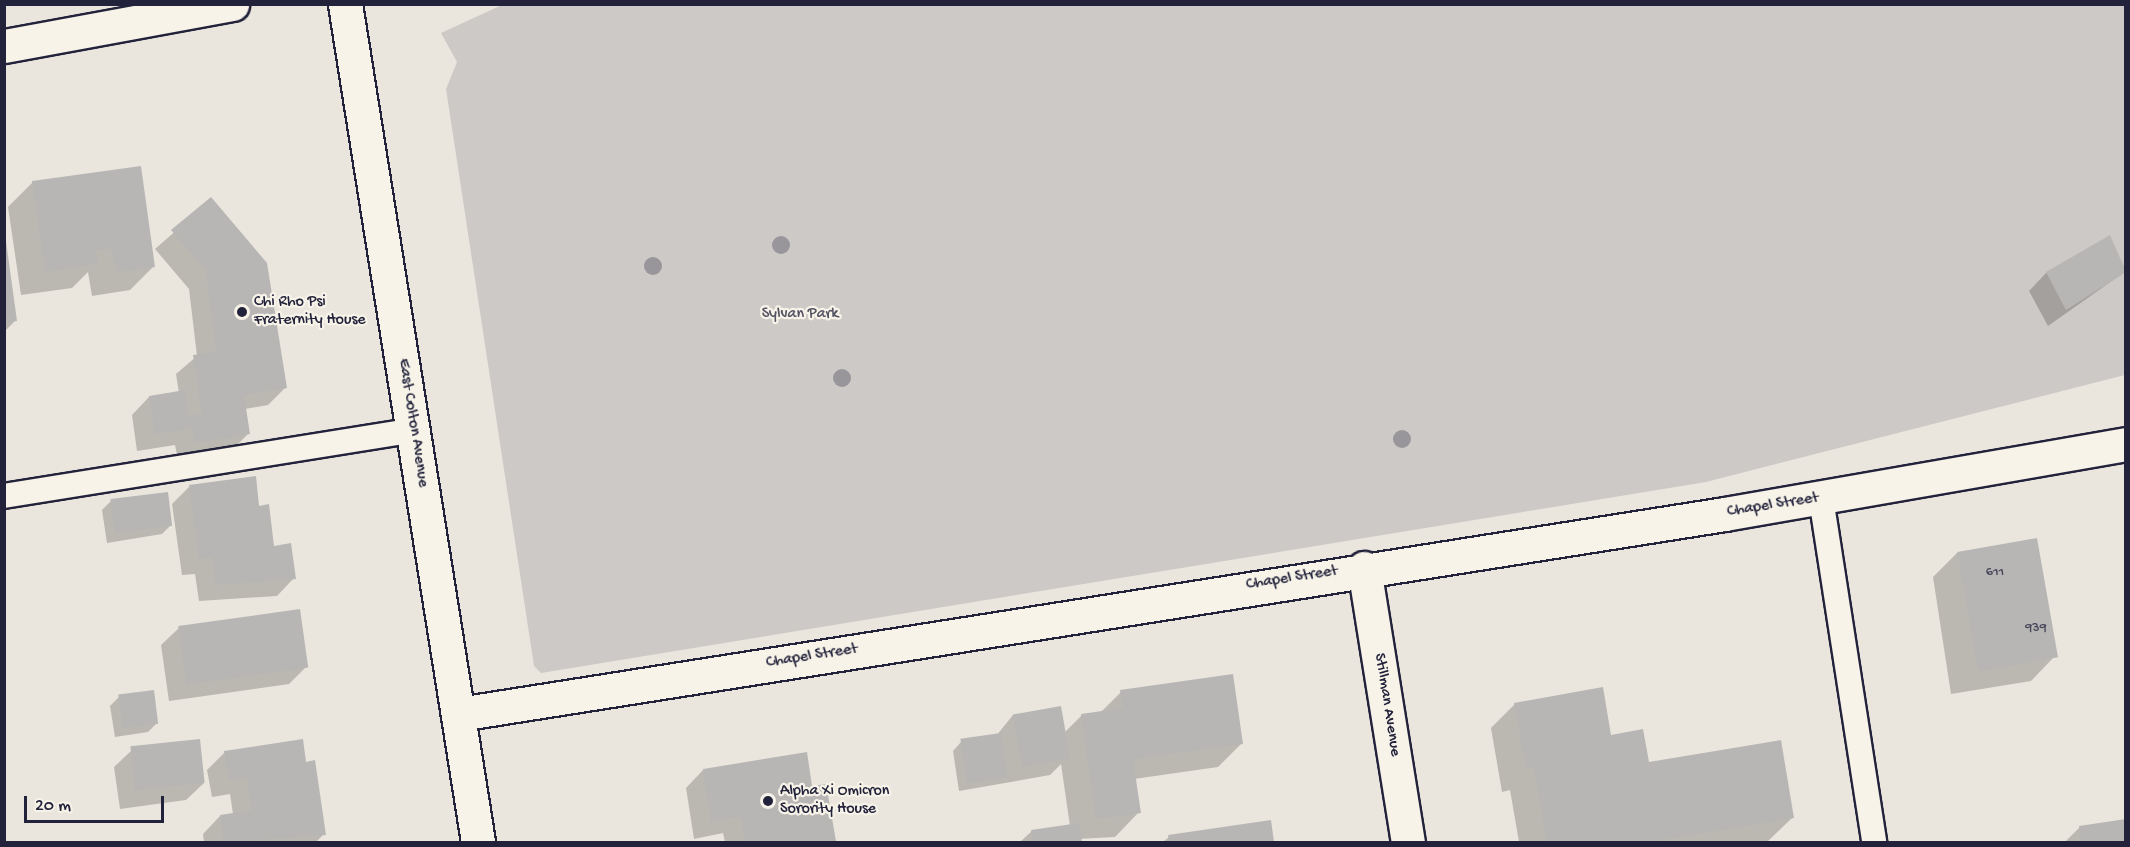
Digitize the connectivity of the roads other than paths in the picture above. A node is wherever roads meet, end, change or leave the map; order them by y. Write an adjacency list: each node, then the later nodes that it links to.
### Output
1 (232, 4): 3 (street)
2 (345, 4): 4 (street, East Colton Avenue)
3 (4, 46)
4 (414, 430): 6 (lane); 9 (street, East Colton Avenue)
5 (2126, 444): 7 (street, Chapel Street)
6 (4, 496)
7 (1821, 498): 8 (street, Chapel Street); 12 (lane)
8 (1364, 568): 9 (street, Chapel Street); 11 (street, Stillman Avenue)
9 (459, 714): 10 (street, East Colton Avenue)
10 (478, 843)
11 (1408, 843)
12 (1874, 843)

